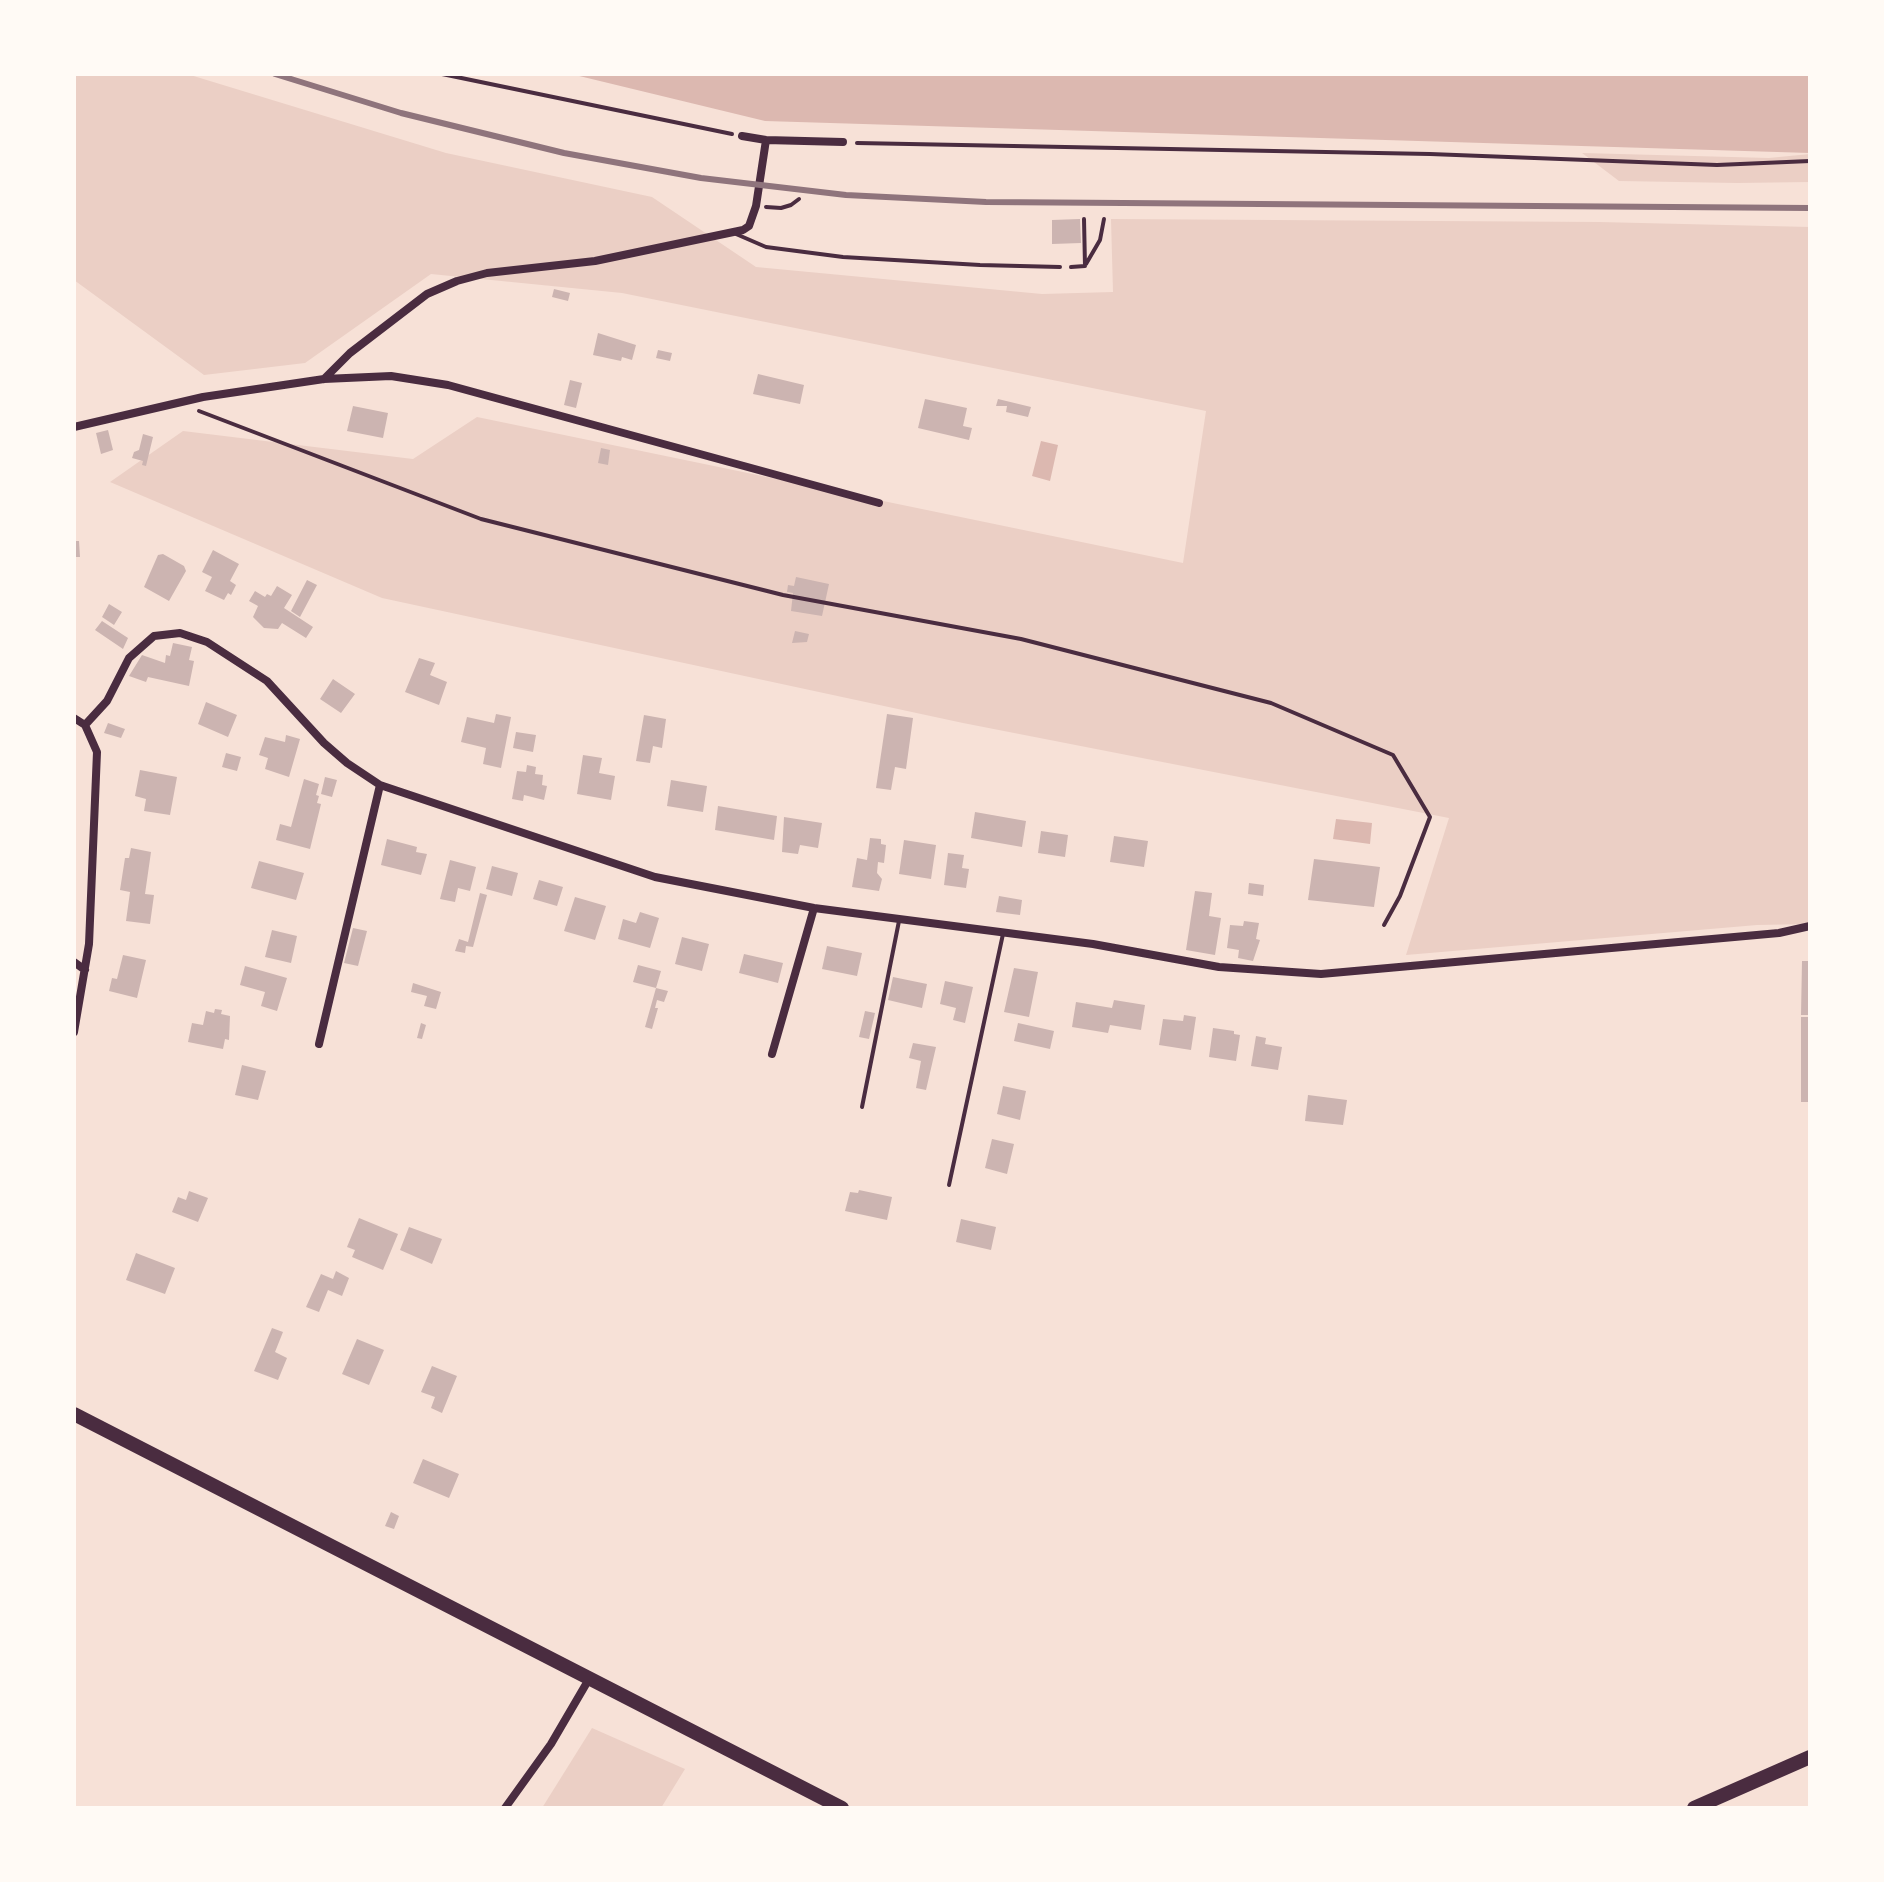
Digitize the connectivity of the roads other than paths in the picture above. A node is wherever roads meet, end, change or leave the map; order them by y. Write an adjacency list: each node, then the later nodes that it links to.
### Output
1 (742, 136): 2 (street)
2 (766, 140): 3 (street); 4 (street)
3 (843, 142)
4 (736, 234): 5 (lane); 6 (street)
5 (1060, 267)
6 (324, 379): 7 (street); 8 (street)
7 (74, 427)
8 (879, 503)
9 (74, 718): 10 (street)
10 (85, 725): 11 (street); 17 (street)
11 (380, 785): 12 (street); 19 (street)
12 (814, 908): 13 (street); 20 (street)
13 (900, 919): 15 (street); 21 (lane)
14 (1810, 926): 15 (street)
15 (1003, 932): 22 (lane)
16 (74, 962): 17 (street)
17 (85, 970): 18 (street)
18 (74, 1032)
19 (319, 1044)
20 (772, 1054)
21 (862, 1107)
22 (949, 1185)
23 (74, 1414): 24 (main road)
24 (589, 1679): 26 (street); 27 (main road)
25 (1810, 1757): 28 (main road)
26 (505, 1808)
27 (842, 1808)
28 (1694, 1808)

